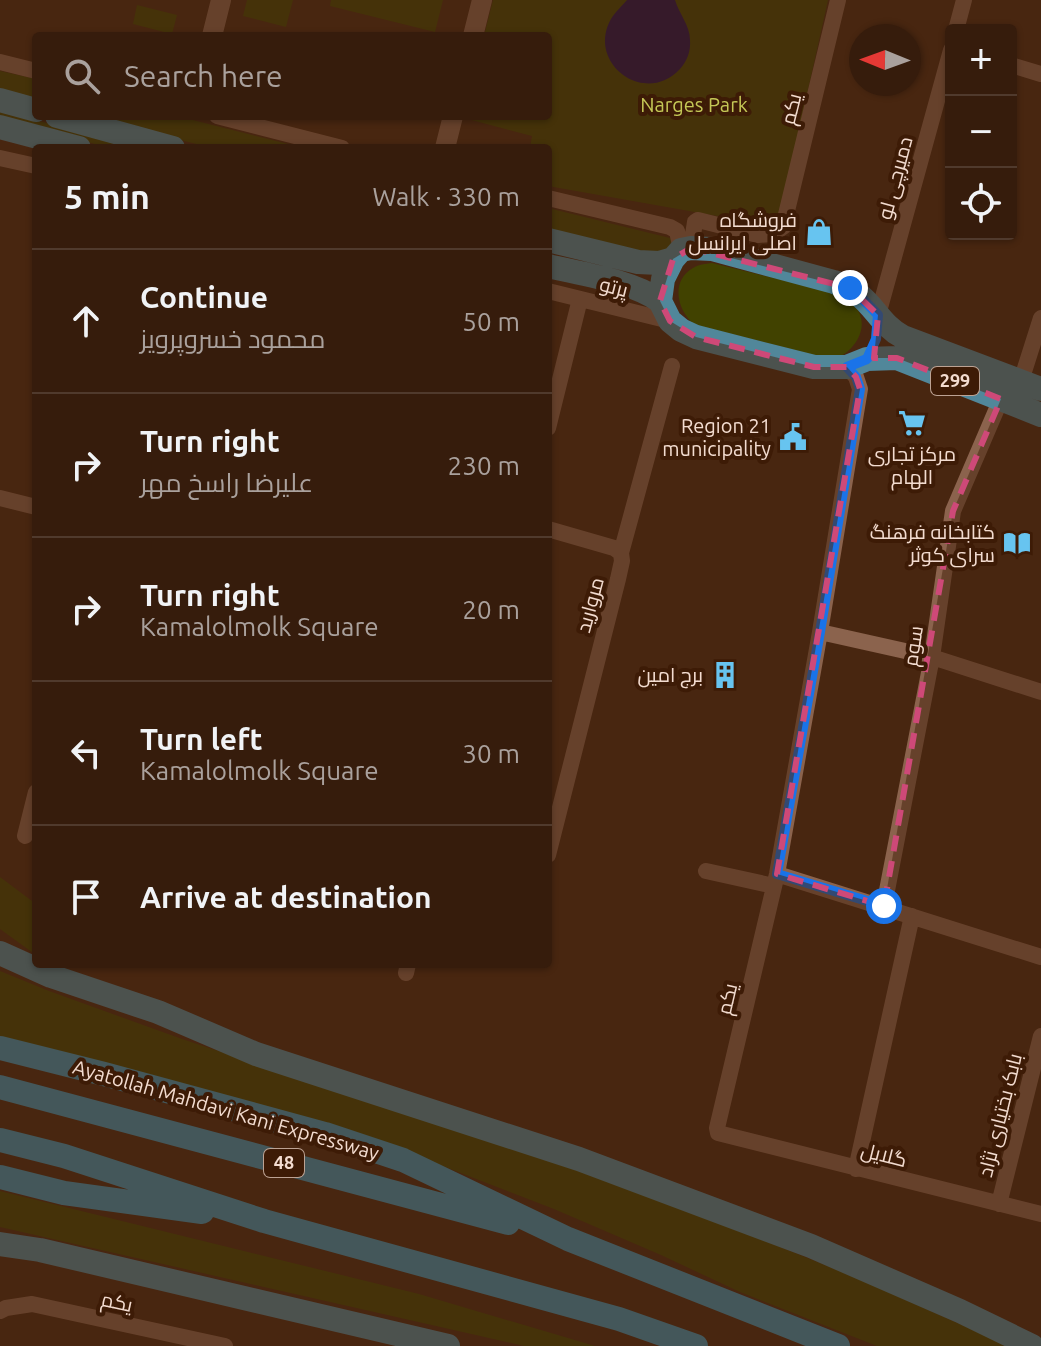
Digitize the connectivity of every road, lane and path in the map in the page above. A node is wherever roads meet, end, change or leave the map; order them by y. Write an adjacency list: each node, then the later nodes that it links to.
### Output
1 (221, 0): 6 (street)
2 (482, 0): 7 (street)
3 (838, 0): 27 (street, یکم)
4 (964, 0): 5 (street)
5 (958, 24)
6 (213, 32)
7 (474, 32)
8 (0, 62): 10 (street)
9 (1017, 67): 12 (street)
10 (32, 70)
11 (945, 72): 32 (street, دمیرچی لو)
12 (1041, 74)
13 (0, 100): 14 (main road)
14 (32, 109)
15 (72, 120): 20 (main road)
16 (233, 120): 21 (street)
17 (452, 120): 22 (street)
18 (0, 127): 19 (main road)
19 (62, 144)
20 (158, 144)
21 (326, 144)
22 (446, 144)
23 (0, 158): 24 (street)
24 (32, 165)
25 (552, 199): 27 (street)
26 (552, 241): 27 (main road)
27 (681, 252): 31 (main road); 32 (main road)
28 (552, 267): 31 (main road)
29 (552, 292): 30 (street, پرتو)
30 (580, 299): 31 (street, پرتو); 38 (street)
31 (665, 311): 34 (main road)
32 (878, 315): 34 (main road); 36 (main road, 299)
33 (1041, 318): 36 (street)
34 (857, 363): 37 (main road, 299); 44 (street, یکم)
35 (672, 366): 43 (street, مروارید)
36 (1031, 385)
37 (1001, 399): 39 (main road, 299); 45 (street, سوم)
38 (552, 412)
39 (1041, 415)
40 (0, 498): 41 (street)
41 (32, 506)
42 (552, 530): 43 (street)
43 (621, 553): 49 (street, مروارید)
44 (820, 632): 45 (street); 51 (street, یکم)
45 (932, 657): 46 (street); 52 (street, سوم)
46 (1041, 692)
47 (32, 808): 48 (street)
48 (25, 836)
49 (552, 839)
50 (706, 871): 51 (street)
51 (776, 880): 52 (street); 61 (street, یکم)
52 (884, 906): 53 (street)
53 (912, 916): 55 (street); 63 (street)
54 (0, 953): 56 (main road)
55 (1041, 957)
56 (32, 967)
57 (33, 968): 75 (main road)
58 (1041, 1036): 65 (street, بابک بختیاری نژاد)
59 (0, 1048): 68 (highway, Ayatollah Mahdavi Kani Expressway)
60 (0, 1087): 68 (highway, Ayatollah Mahdavi Kani Expressway / 48)
61 (718, 1133): 63 (street, گلایل)
62 (0, 1140): 67 (highway)
63 (856, 1169): 65 (street, گلایل)
64 (0, 1177): 67 (highway)
65 (999, 1204): 66 (street, گلایل)
66 (1041, 1214)
67 (264, 1221): 73 (highway)
68 (568, 1239): 74 (highway, 48)
69 (0, 1244): 72 (main road)
70 (0, 1311): 71 (street, یکم)
71 (225, 1346)
72 (448, 1346)
73 (696, 1346)
74 (838, 1346)
75 (1032, 1346)

